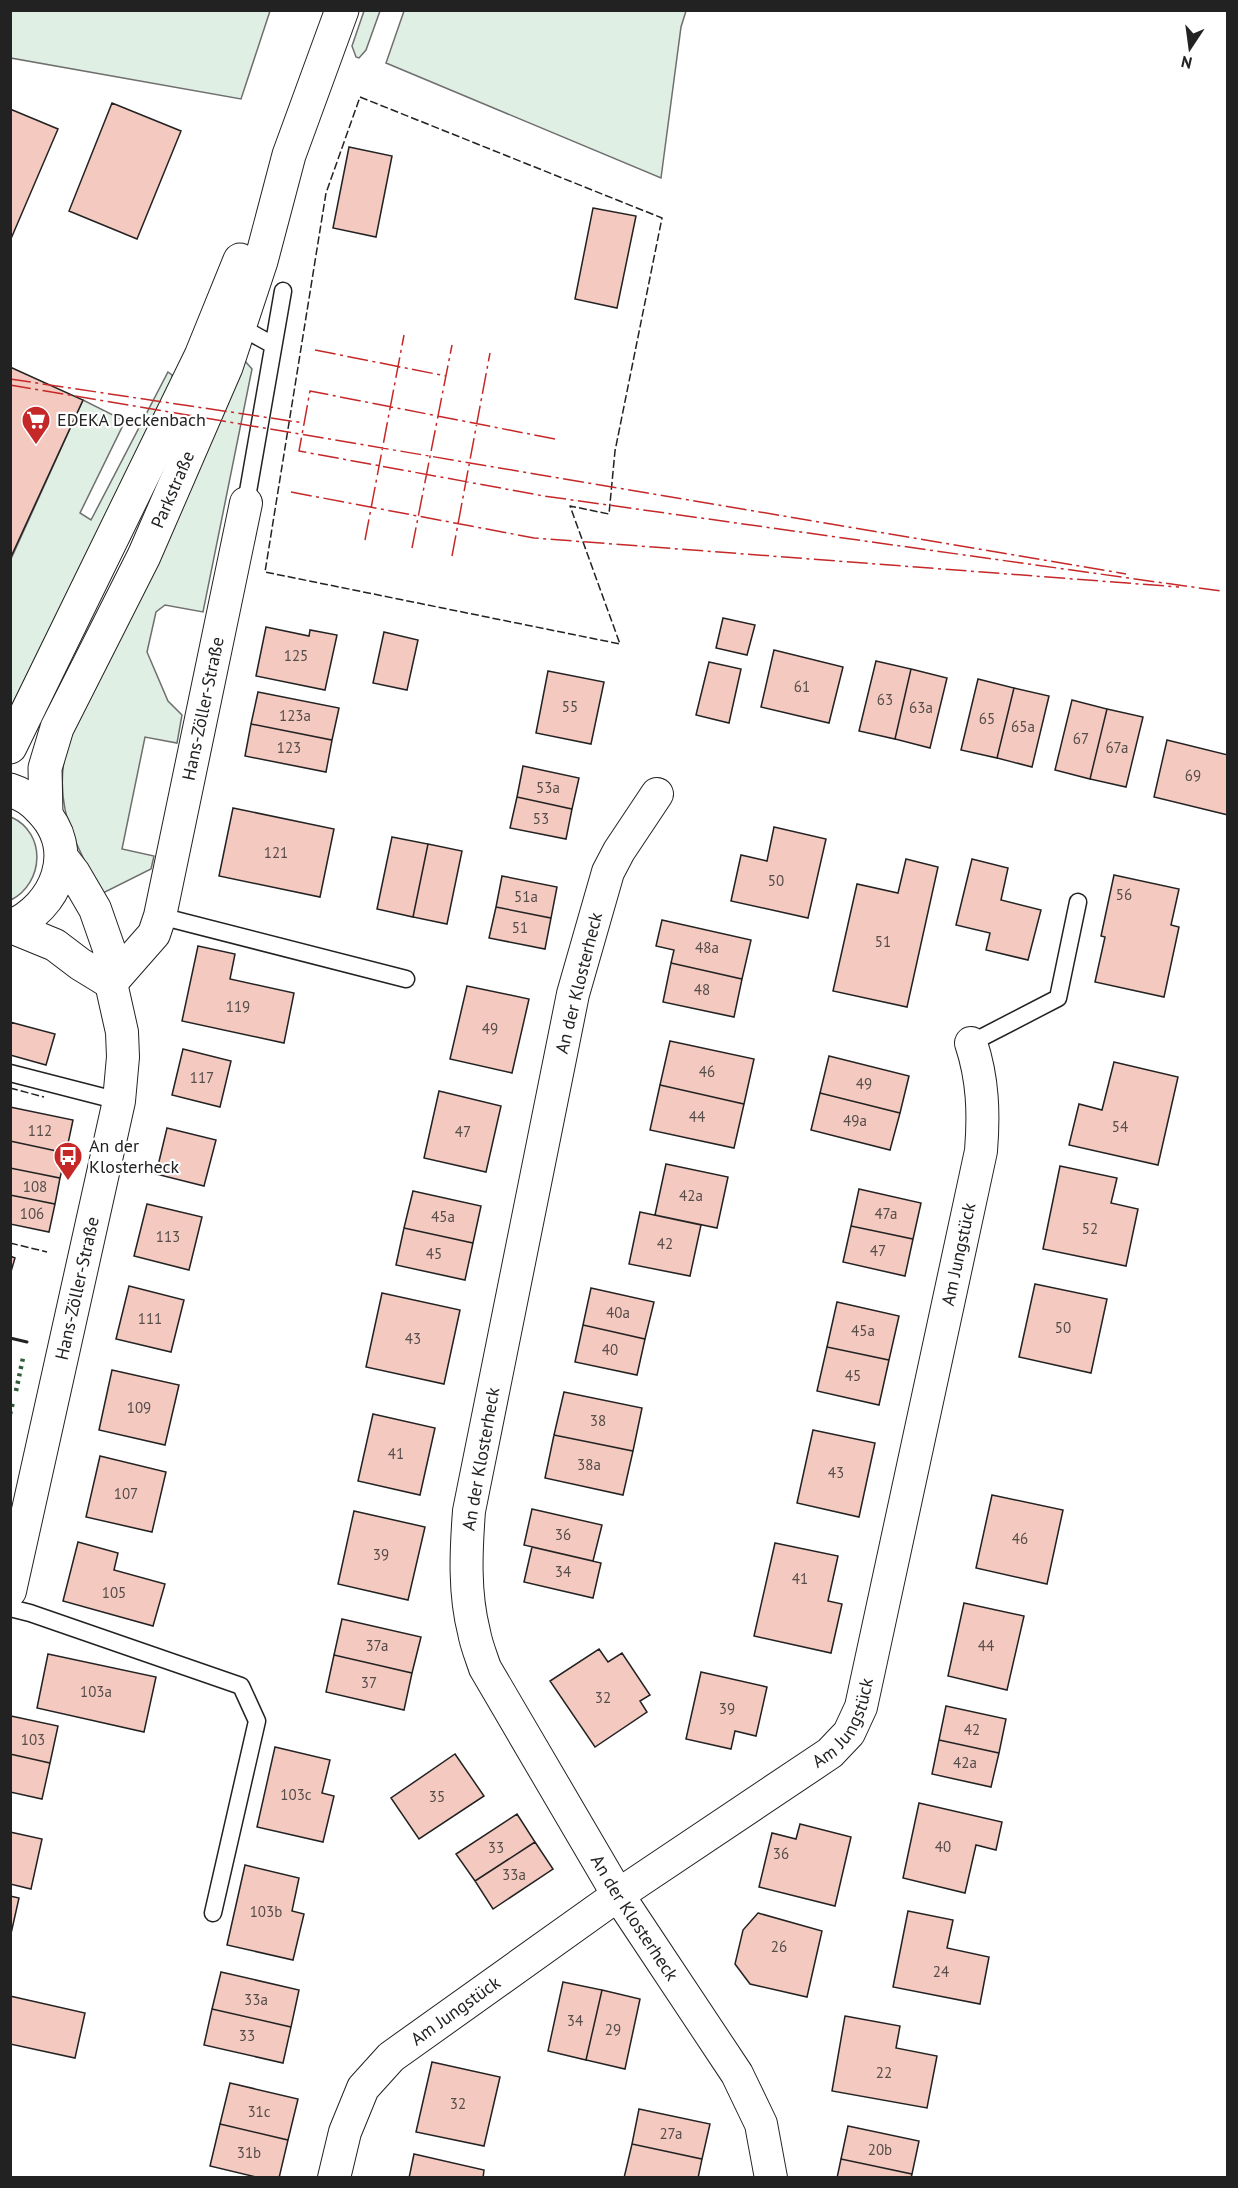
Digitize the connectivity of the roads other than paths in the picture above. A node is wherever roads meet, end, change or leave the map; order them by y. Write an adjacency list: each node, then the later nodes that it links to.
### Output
1 (342, 10): 3 (main road, Parkstraße)
2 (283, 291): 4 (lane)
3 (228, 321): 4 (lane); 6 (main road, Parkstraße); 9 (main road, Parkstraße)
4 (273, 345): 5 (lane)
5 (246, 502): 12 (street, Hans-Zöller-Straße)
6 (10, 747)
7 (10, 790): 9 (main road)
8 (657, 794): 21 (street, An der Klosterheck)
9 (46, 814): 10 (main road)
10 (61, 856): 13 (main road); 15 (street, Hans-Zöller-Straße)
11 (1078, 902): 16 (lane)
12 (160, 916): 14 (lane); 15 (street, Hans-Zöller-Straße)
13 (11, 927): 15 (street)
14 (406, 979)
15 (111, 982): 18 (street, Hans-Zöller-Straße)
16 (971, 1043): 21 (street, Am Jungstück)
17 (10, 1073): 18 (lane)
18 (119, 1101): 19 (street, Hans-Zöller-Straße)
19 (10, 1591)
20 (10, 1608): 22 (lane)
21 (618, 1895): 23 (street, Am Jungstück); 24 (street, An der Klosterheck)
22 (213, 1913)
23 (334, 2178)
24 (771, 2178)

